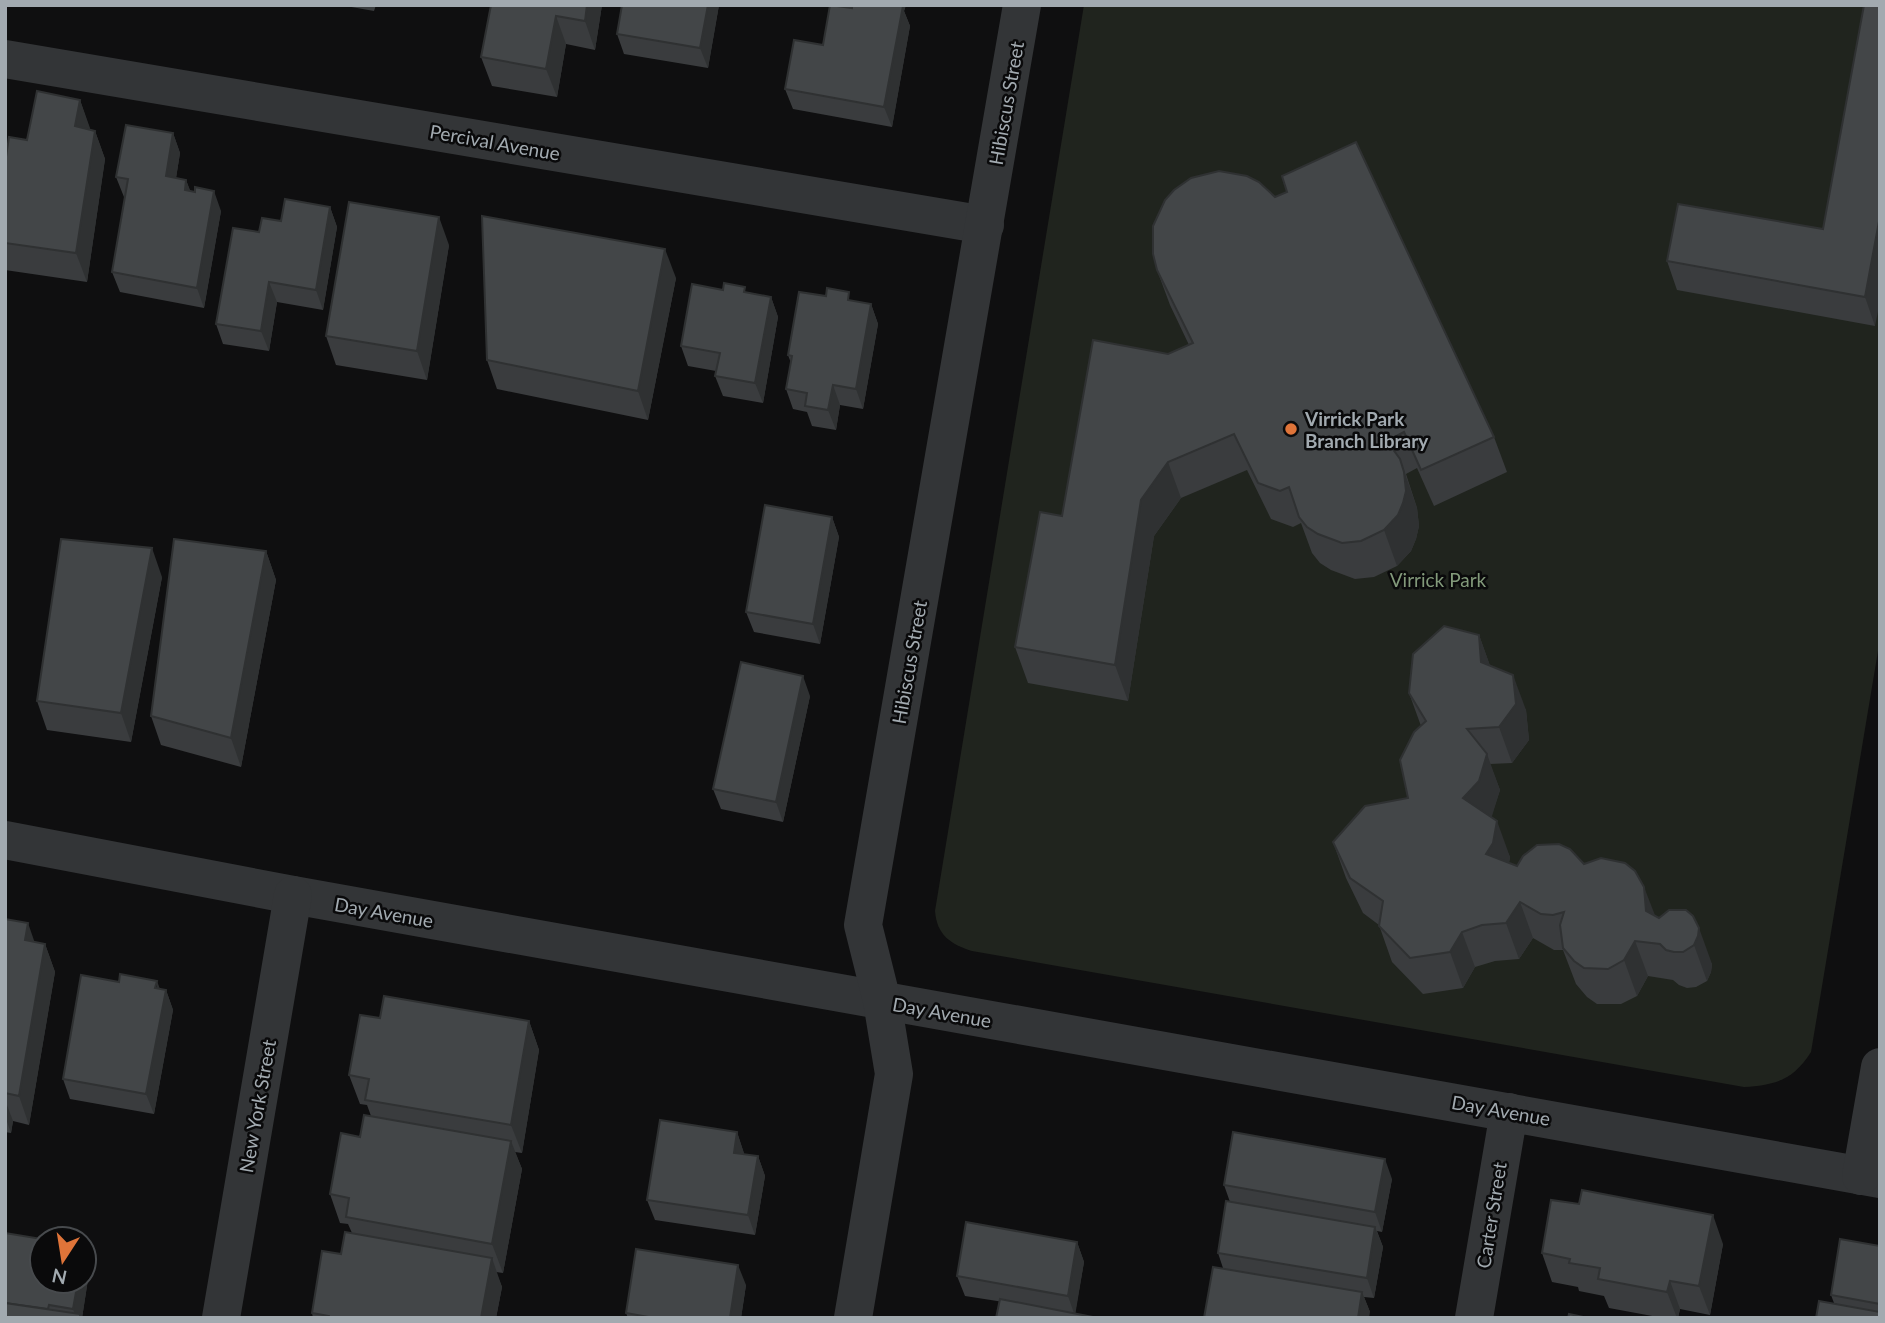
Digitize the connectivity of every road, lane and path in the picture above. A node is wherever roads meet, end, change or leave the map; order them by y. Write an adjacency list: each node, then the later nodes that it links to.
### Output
1 (1022, 5): 3 (street, Hibiscus Street)
2 (5, 59): 3 (street, Percival Avenue)
3 (985, 225): 6 (street, Hibiscus Street)
4 (5, 840): 5 (street, Day Avenue)
5 (293, 895): 6 (street, Day Avenue); 10 (street, New York Street)
6 (882, 1001): 8 (street, Day Avenue); 11 (street, Hibiscus Street)
7 (1880, 1067): 9 (street)
8 (1509, 1111): 9 (street, Day Avenue); 12 (street, Carter Street)
9 (1871, 1178)
10 (221, 1318)
11 (853, 1318)
12 (1474, 1318)

